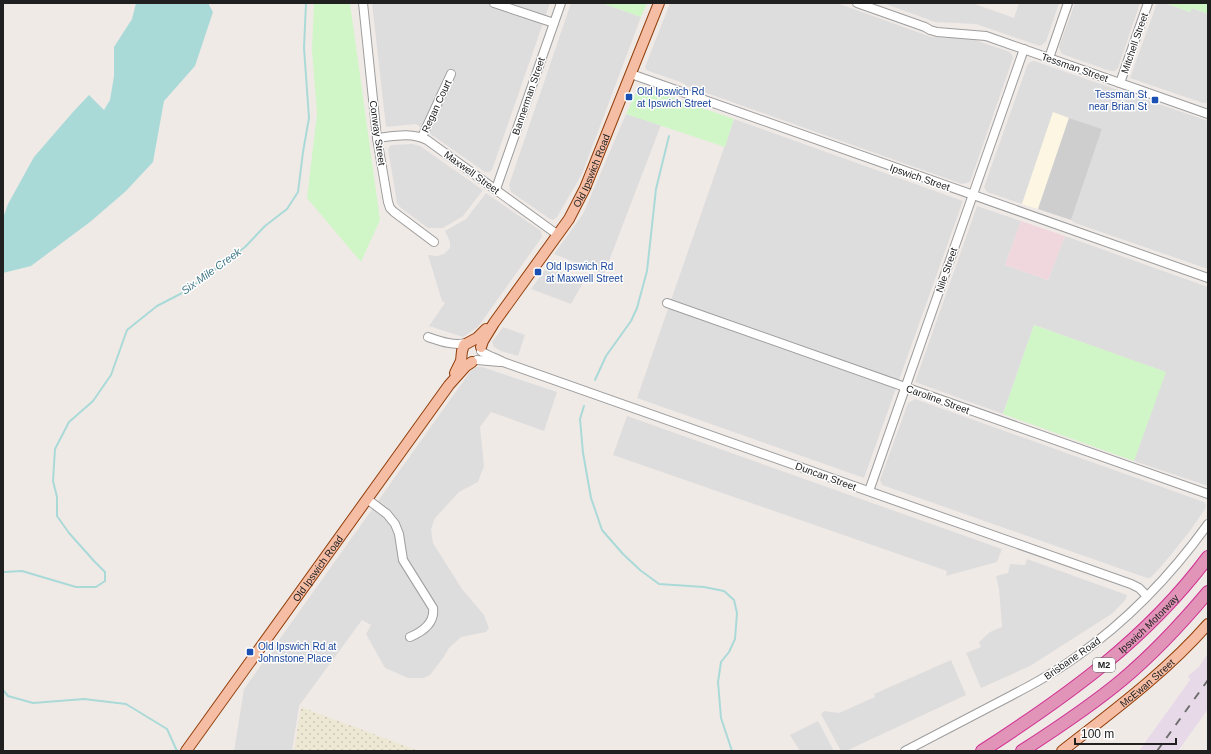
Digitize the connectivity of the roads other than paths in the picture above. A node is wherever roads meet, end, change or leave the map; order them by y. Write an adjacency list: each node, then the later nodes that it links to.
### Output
1 (363, 3): 16 (street, Conway Street)
2 (494, 3): 8 (street)
3 (561, 3): 8 (street, Bannerman Street)
4 (659, 3): 12 (main road, Old Ipswich Road)
5 (858, 3): 9 (street, Tessman Street)
6 (1068, 3): 10 (street)
7 (1148, 3): 13 (street, Mitchell Street)
8 (554, 23): 17 (street, Bannerman Street)
9 (1024, 49): 10 (street, Tessman Street); 18 (street, Nile Street)
10 (1049, 58): 13 (street, Tessman Street)
11 (451, 74): 15 (street, Regan Court)
12 (631, 74): 18 (street, Ipswich Street); 19 (main road, Old Ipswich Road)
13 (1120, 83): 14 (street, Tessman Street)
14 (1208, 114)
15 (422, 137): 16 (street); 17 (street, Maxwell Street)
16 (377, 138): 20 (street, Conway Street)
17 (495, 189): 19 (street, Maxwell Street)
18 (973, 195): 21 (street, Ipswich Street); 30 (street, Nile Street)
19 (558, 235): 23 (main road, Old Ipswich Road)
20 (434, 242)
21 (1208, 278)
22 (667, 303): 30 (street, Caroline Street)
23 (494, 323): 25 (main road, Old Ipswich Road); 26 (main road, Old Ipswich Road)
24 (428, 337): 25 (street)
25 (465, 347): 26 (main road); 27 (main road); 29 (main road, Old Ipswich Road)
26 (481, 349): 27 (main road); 28 (street, Duncan Street)
27 (474, 361): 28 (street, Duncan Street); 29 (main road, Old Ipswich Road)
28 (503, 362): 31 (street, Duncan Street)
29 (448, 385): 33 (main road, Old Ipswich Road)
30 (906, 387): 31 (street, Nile Street); 32 (street, Caroline Street)
31 (868, 492): 37 (street, Duncan Street)
32 (1208, 494)
33 (367, 499): 39 (street); 40 (main road, Old Ipswich Road)
34 (1208, 524): 37 (street, Brisbane Road)
35 (1208, 557): 42 (highway, Ipswich Motorway / M2)
36 (1208, 592): 43 (highway, M2)
37 (1147, 596): 41 (street, Brisbane Road)
38 (1208, 624): 44 (main road, McEwan Street)
39 (410, 637)
40 (188, 748)
41 (905, 751)
42 (982, 751)
43 (1022, 751)
44 (1062, 751)

